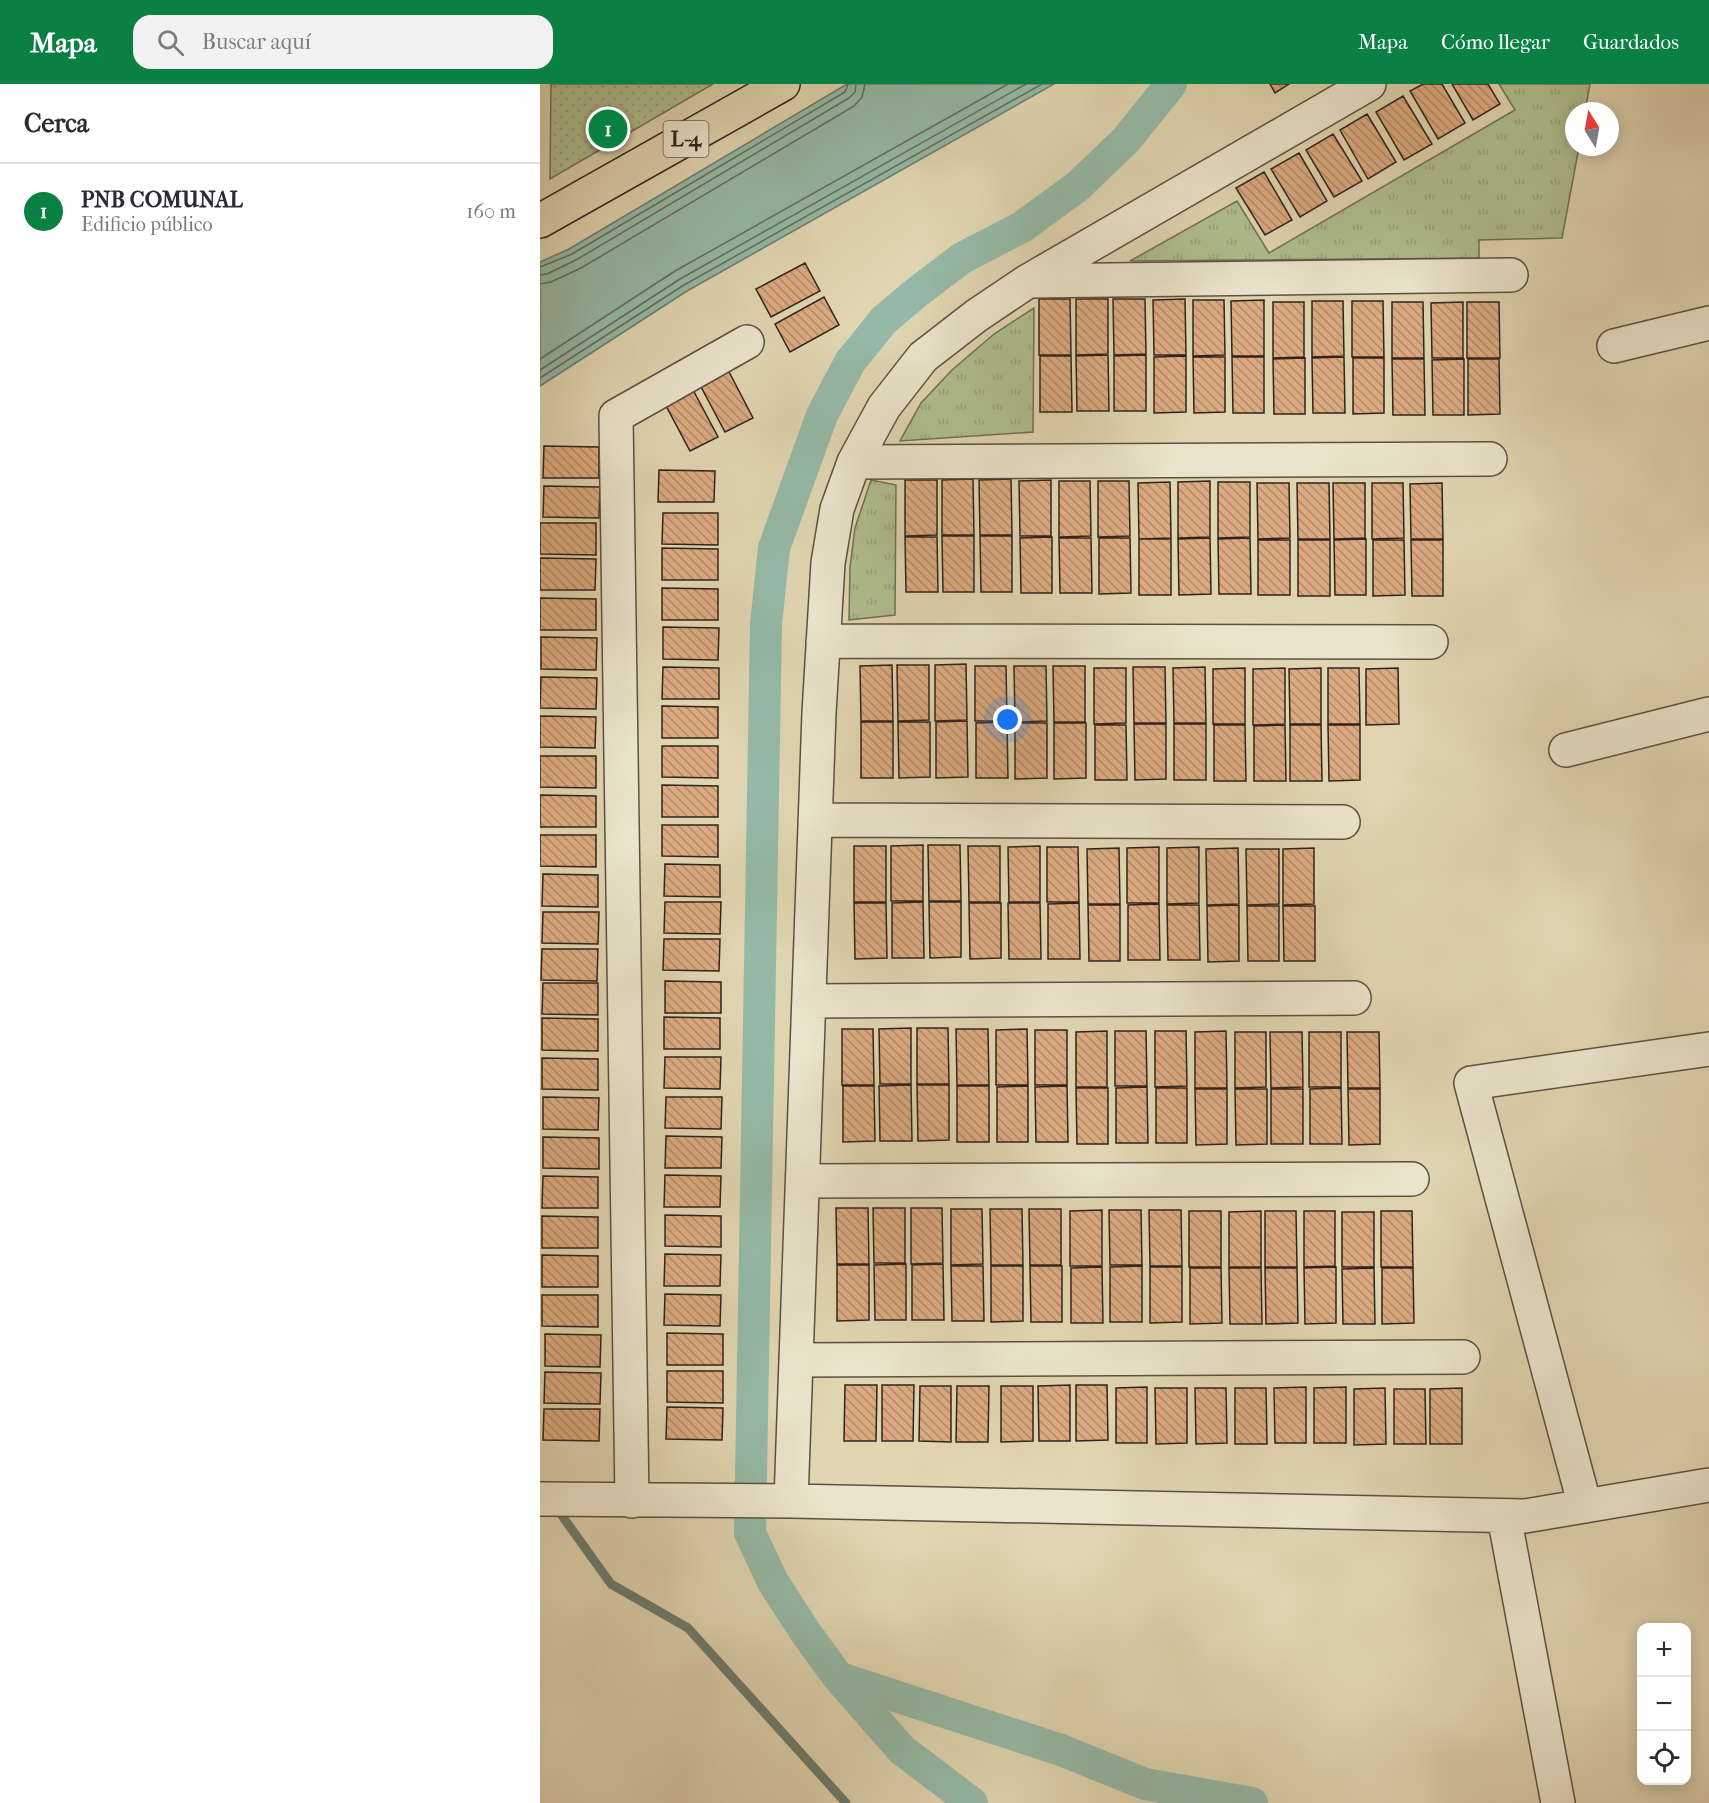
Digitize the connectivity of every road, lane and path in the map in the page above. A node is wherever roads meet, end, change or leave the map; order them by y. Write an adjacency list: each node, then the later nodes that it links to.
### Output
1 (783, 84): 3 (main road, L-4)
2 (1369, 84): 5 (street)
3 (540, 221)
4 (1511, 275): 5 (street)
5 (1028, 281): 10 (street)
6 (1709, 323): 8 (street)
7 (747, 342): 26 (street)
8 (1614, 346)
9 (1490, 459): 10 (street)
10 (854, 462): 11 (street)
11 (823, 641): 12 (street); 15 (street)
12 (1431, 642)
13 (1709, 714): 14 (street)
14 (1566, 750)
15 (815, 820): 16 (street); 18 (street)
16 (1343, 822)
17 (1354, 998): 18 (street)
18 (809, 1001): 21 (street)
19 (1709, 1049): 28 (street)
20 (1412, 1179): 21 (street)
21 (803, 1181): 23 (street)
22 (1462, 1357): 23 (street)
23 (796, 1360): 27 (street)
24 (1709, 1485): 28 (street)
25 (540, 1499): 26 (street)
26 (632, 1501): 27 (street)
27 (790, 1501): 29 (street)
28 (1585, 1506): 29 (street)
29 (1503, 1516): 30 (street)
30 (1558, 1803)

